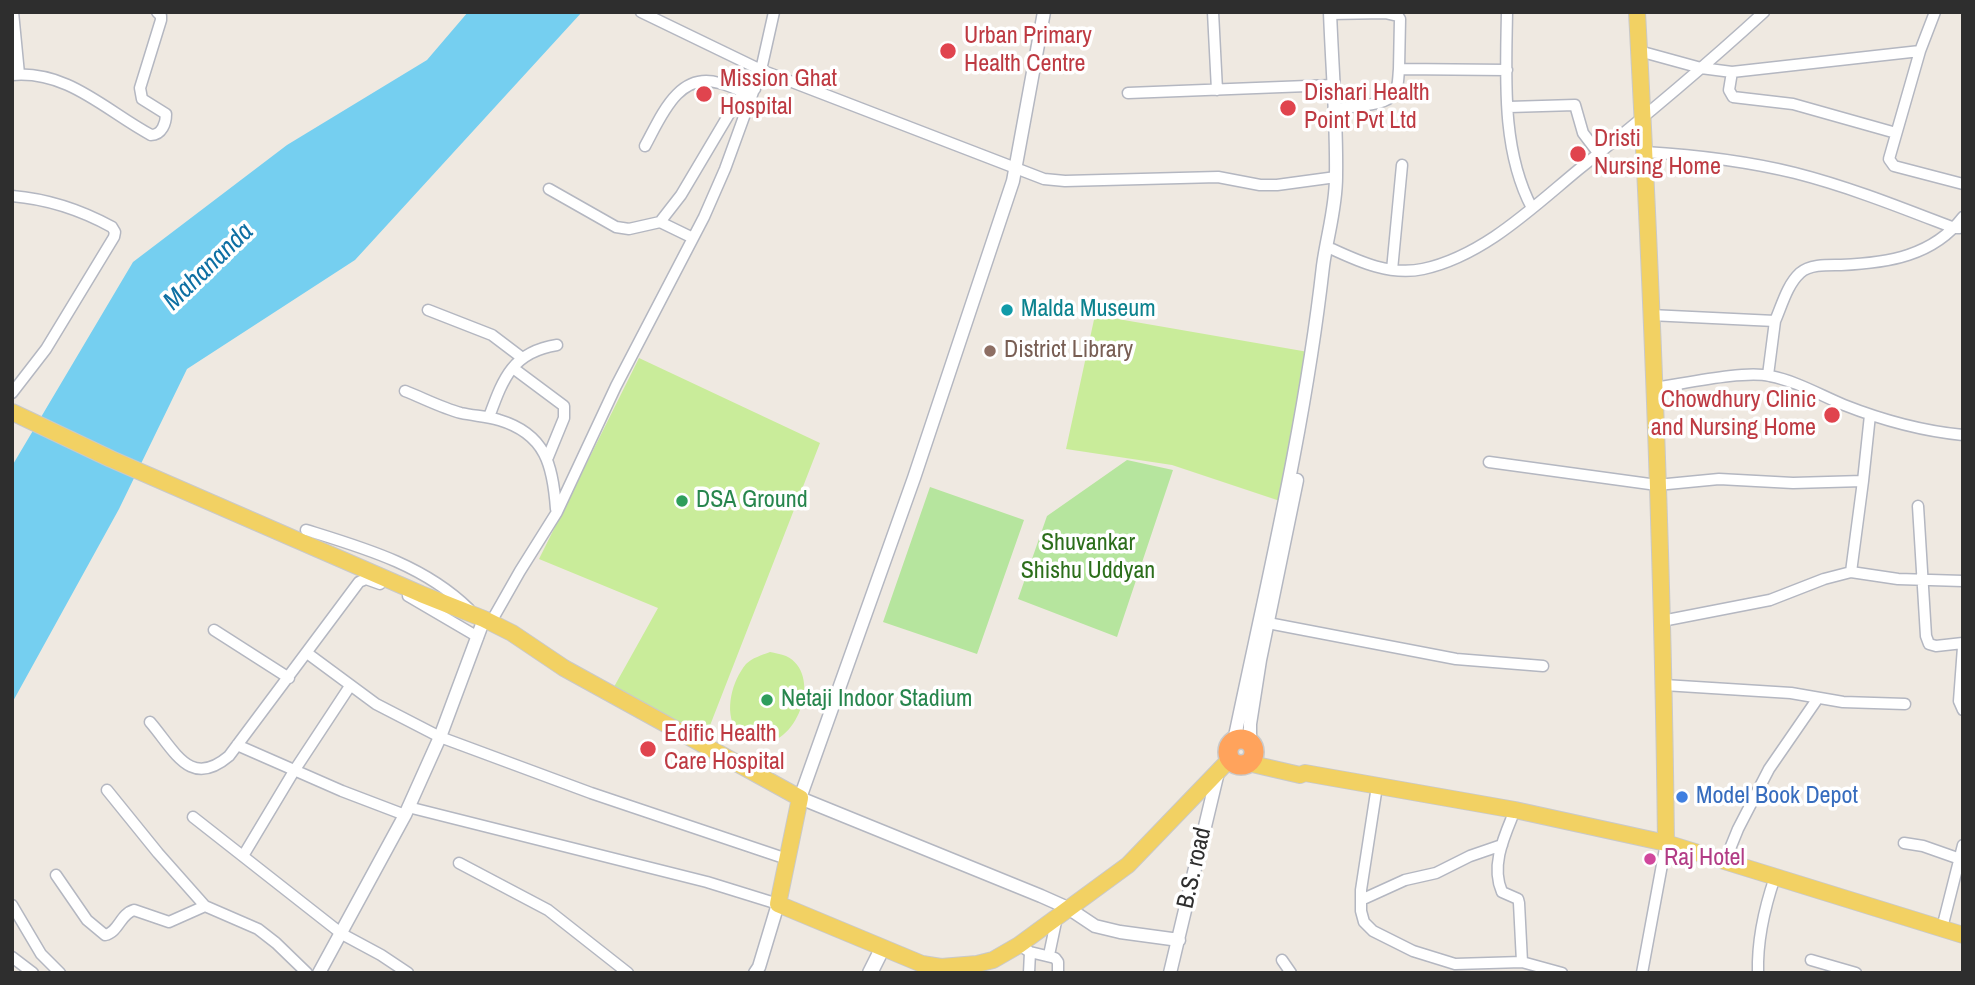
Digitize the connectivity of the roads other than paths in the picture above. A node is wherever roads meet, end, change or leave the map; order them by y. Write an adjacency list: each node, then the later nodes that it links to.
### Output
1 (13, 12): 20 (street)
2 (158, 12): 20 (street)
3 (641, 12): 18 (street)
4 (774, 12): 18 (street)
5 (1044, 12): 33 (street)
6 (1213, 12): 22 (street)
7 (1507, 12): 17 (street)
8 (1637, 12): 13 (main road)
9 (1935, 12): 14 (street)
10 (1330, 13): 11 (street); 21 (street)
11 (1385, 13): 16 (street)
12 (1758, 14): 15 (street)
13 (1639, 51): 15 (street); 27 (main road)
14 (1920, 51): 19 (street); 28 (street)
15 (1701, 68): 19 (street); 27 (street)
16 (1399, 69): 17 (street); 26 (street)
17 (1507, 70): 25 (street)
18 (761, 71): 23 (street); 33 (street)
19 (1732, 72): 28 (street)
20 (16, 75)
21 (1333, 85): 22 (street); 26 (street)
22 (1217, 90): 24 (street)
23 (750, 91): 29 (street); 40 (street); 43 (street)
24 (1128, 93)
25 (1509, 107): 31 (street); 38 (street)
26 (1334, 109): 34 (street)
27 (1643, 120): 30 (main road); 31 (street)
28 (1896, 133): 35 (street)
29 (645, 146)
30 (1645, 152): 41 (street); 47 (main road)
31 (1599, 154): 38 (street)
32 (1402, 165): 45 (street)
33 (1016, 168): 34 (street); 91 (street)
34 (1336, 177): 42 (street)
35 (1963, 184)
36 (549, 189): 40 (street)
37 (12, 196): 55 (street)
38 (1532, 208): 45 (street)
39 (1963, 217): 41 (street)
40 (660, 222): 43 (street)
41 (1958, 228): 48 (street)
42 (1330, 234): 44 (street); 87 (street)
43 (693, 238): 65 (street)
44 (1332, 249): 45 (street); 72 (street)
45 (1392, 270)
46 (428, 310): 50 (street)
47 (1650, 315): 48 (street); 53 (main road)
48 (1775, 321): 52 (street)
49 (557, 345): 50 (street)
50 (521, 357): 51 (street)
51 (513, 368): 58 (street); 60 (street)
52 (1768, 375): 53 (street); 57 (street)
53 (1653, 388): 63 (main road)
54 (405, 391): 58 (street)
55 (12, 393)
56 (12, 412): 70 (main road)
57 (1870, 415): 59 (street); 62 (street)
58 (489, 417): 60 (street)
59 (1963, 435)
60 (548, 457): 65 (street)
61 (1489, 462): 63 (street)
62 (1863, 481): 63 (street); 67 (street)
63 (1657, 485): 71 (main road)
64 (1918, 506): 68 (street)
65 (557, 512): 70 (street)
66 (306, 530): 70 (street)
67 (1851, 572): 68 (street); 71 (street)
68 (1924, 581): 69 (street); 75 (street)
69 (1963, 581)
70 (484, 619): 74 (street); 91 (main road)
71 (1662, 621): 79 (main road)
72 (1268, 623): 77 (street); 87 (street)
73 (214, 630): 78 (street)
74 (478, 637): 76 (street); 85 (street)
75 (1963, 645): 83 (street)
76 (307, 653): 78 (street); 80 (street)
77 (1544, 666)
78 (289, 678): 86 (street)
79 (1664, 685): 81 (street); 95 (main road)
80 (350, 686): 85 (street); 88 (street)
81 (1818, 698): 82 (street); 102 (street)
82 (1905, 704)
83 (1963, 710)
84 (150, 722): 86 (street)
85 (440, 737): 93 (street); 100 (street)
86 (237, 745): 88 (street)
87 (1235, 756): 89 (main road); 110 (main road); 114 (street, B.S. road)
88 (294, 771): 93 (street); 99 (street)
89 (1377, 786): 92 (main road); 106 (street)
90 (107, 789): 109 (street)
91 (800, 798): 100 (main road); 110 (street)
92 (1515, 810): 95 (main road); 97 (street)
93 (407, 811): 107 (street); 112 (street)
94 (193, 817): 99 (street)
95 (1666, 843): 102 (main road); 124 (street)
96 (1904, 843): 101 (street)
97 (1502, 845): 106 (street); 121 (street)
98 (1963, 845): 101 (street)
99 (243, 856): 112 (street)
100 (787, 859): 107 (main road)
101 (1959, 859): 111 (street)
102 (1725, 861): 105 (main road)
103 (459, 863): 130 (street)
104 (55, 876): 109 (street)
105 (1774, 877): 111 (main road); 138 (street)
106 (1361, 900): 123 (street)
107 (778, 904): 116 (main road); 131 (street)
108 (12, 905): 126 (street)
109 (205, 906): 127 (street)
110 (1063, 912): 114 (street); 115 (main road); 117 (street)
111 (1942, 928): 113 (main road)
112 (342, 934): 128 (street); 129 (street)
113 (1963, 935)
114 (1179, 940): 135 (street, B.S. road)
115 (1025, 948): 117 (street); 122 (main road); 133 (street)
116 (882, 949): 122 (main road); 132 (main road)
117 (1049, 955): 134 (street)
118 (12, 957): 125 (street)
119 (1282, 960): 136 (street)
120 (1811, 960): 139 (street)
121 (1522, 962): 123 (street); 137 (street)
122 (994, 966)
123 (1456, 968)
124 (1644, 972)
125 (33, 973)
126 (60, 973)
127 (307, 973)
128 (319, 973)
129 (408, 973)
130 (628, 973)
131 (755, 973)
132 (870, 973)
133 (1029, 973)
134 (1058, 973)
135 (1170, 973)
136 (1291, 973)
137 (1562, 973)
138 (1758, 973)
139 (1856, 973)

